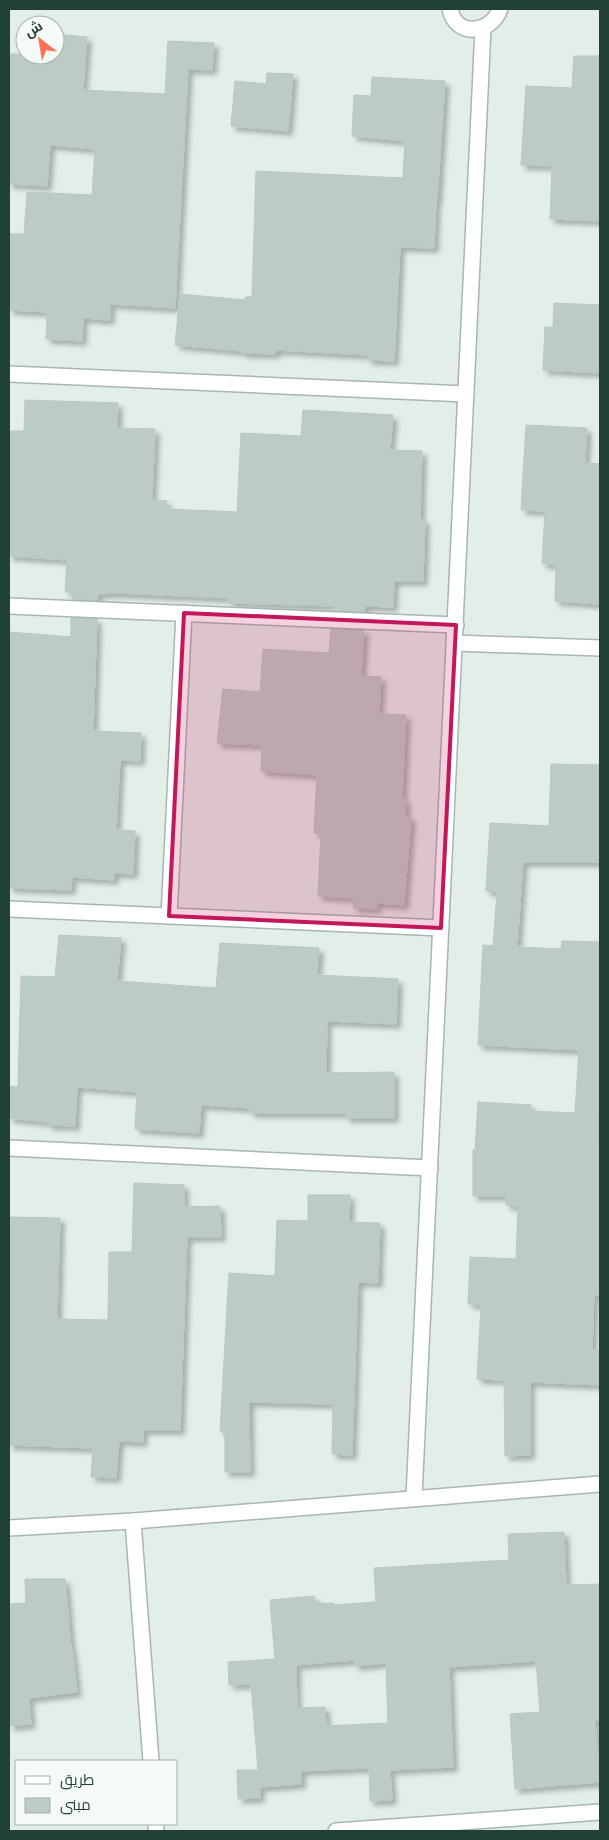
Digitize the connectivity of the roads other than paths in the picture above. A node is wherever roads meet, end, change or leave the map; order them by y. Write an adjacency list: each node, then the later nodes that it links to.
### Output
1 (450, 9): 3 (street)
2 (500, 9): 3 (street)
3 (483, 28): 5 (street)
4 (9, 374): 5 (street)
5 (466, 394): 8 (street)
6 (9, 606): 7 (street)
7 (184, 614): 8 (street); 12 (street)
8 (456, 626): 9 (street)
9 (454, 643): 10 (street); 13 (street)
10 (600, 648)
11 (9, 909): 12 (street)
12 (169, 916): 13 (street)
13 (441, 928): 15 (street)
14 (9, 1148): 15 (street)
15 (430, 1168): 17 (street)
16 (600, 1484): 17 (street)
17 (414, 1497): 18 (street)
18 (133, 1521): 19 (street); 20 (street)
19 (9, 1528)
20 (151, 1760)
21 (600, 1812): 22 (street)
22 (475, 1826): 23 (street)
23 (336, 1831)

